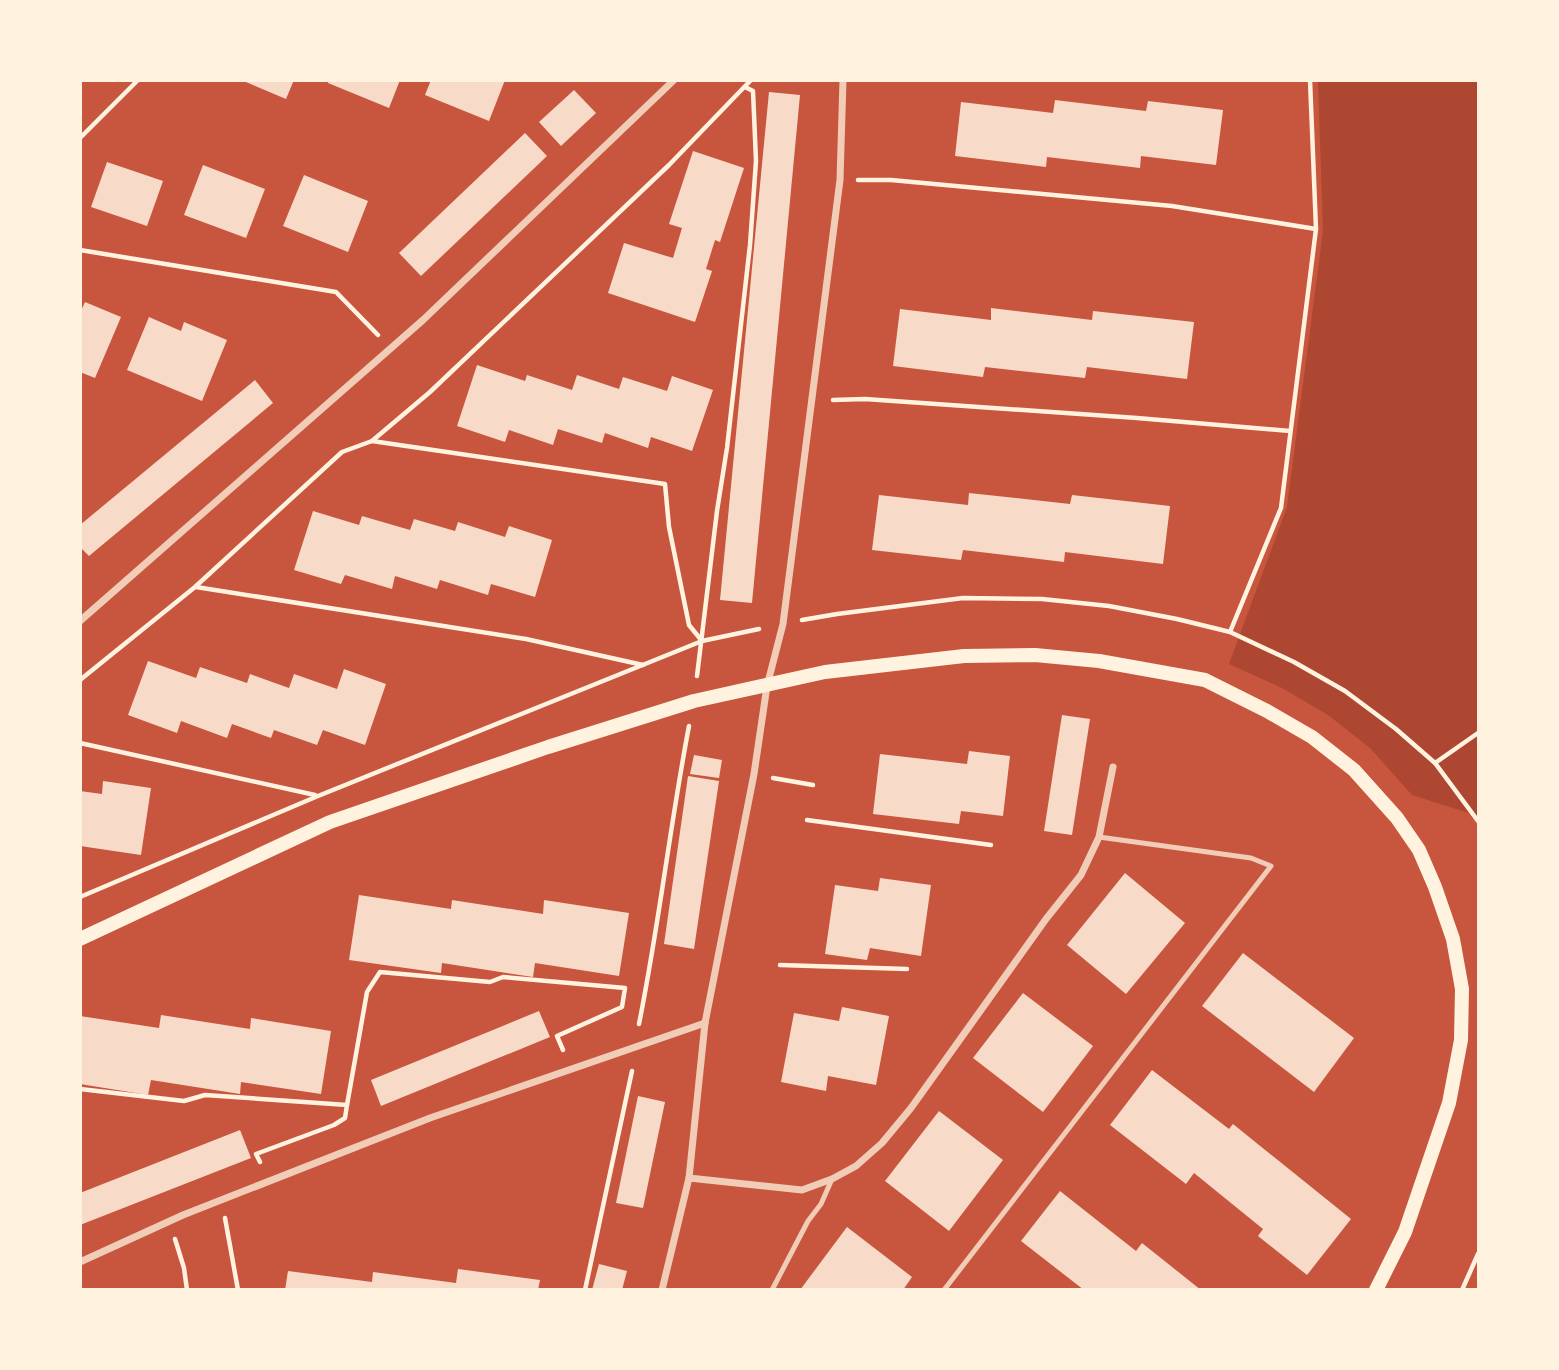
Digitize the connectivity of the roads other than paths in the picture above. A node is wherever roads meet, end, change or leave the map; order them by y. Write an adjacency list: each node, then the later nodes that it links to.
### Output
1 (674, 80): 3 (street)
2 (842, 80): 4 (street)
3 (80, 621)
4 (767, 686): 7 (main road); 8 (street); 15 (main road)
5 (1113, 767): 6 (street)
6 (1099, 837): 10 (street); 14 (lane)
7 (80, 939)
8 (705, 1023): 9 (street); 11 (street)
9 (689, 1178): 10 (street); 12 (street)
10 (832, 1179): 13 (lane)
11 (80, 1262)
12 (662, 1290)
13 (772, 1290)
14 (944, 1290)
15 (1376, 1290)

